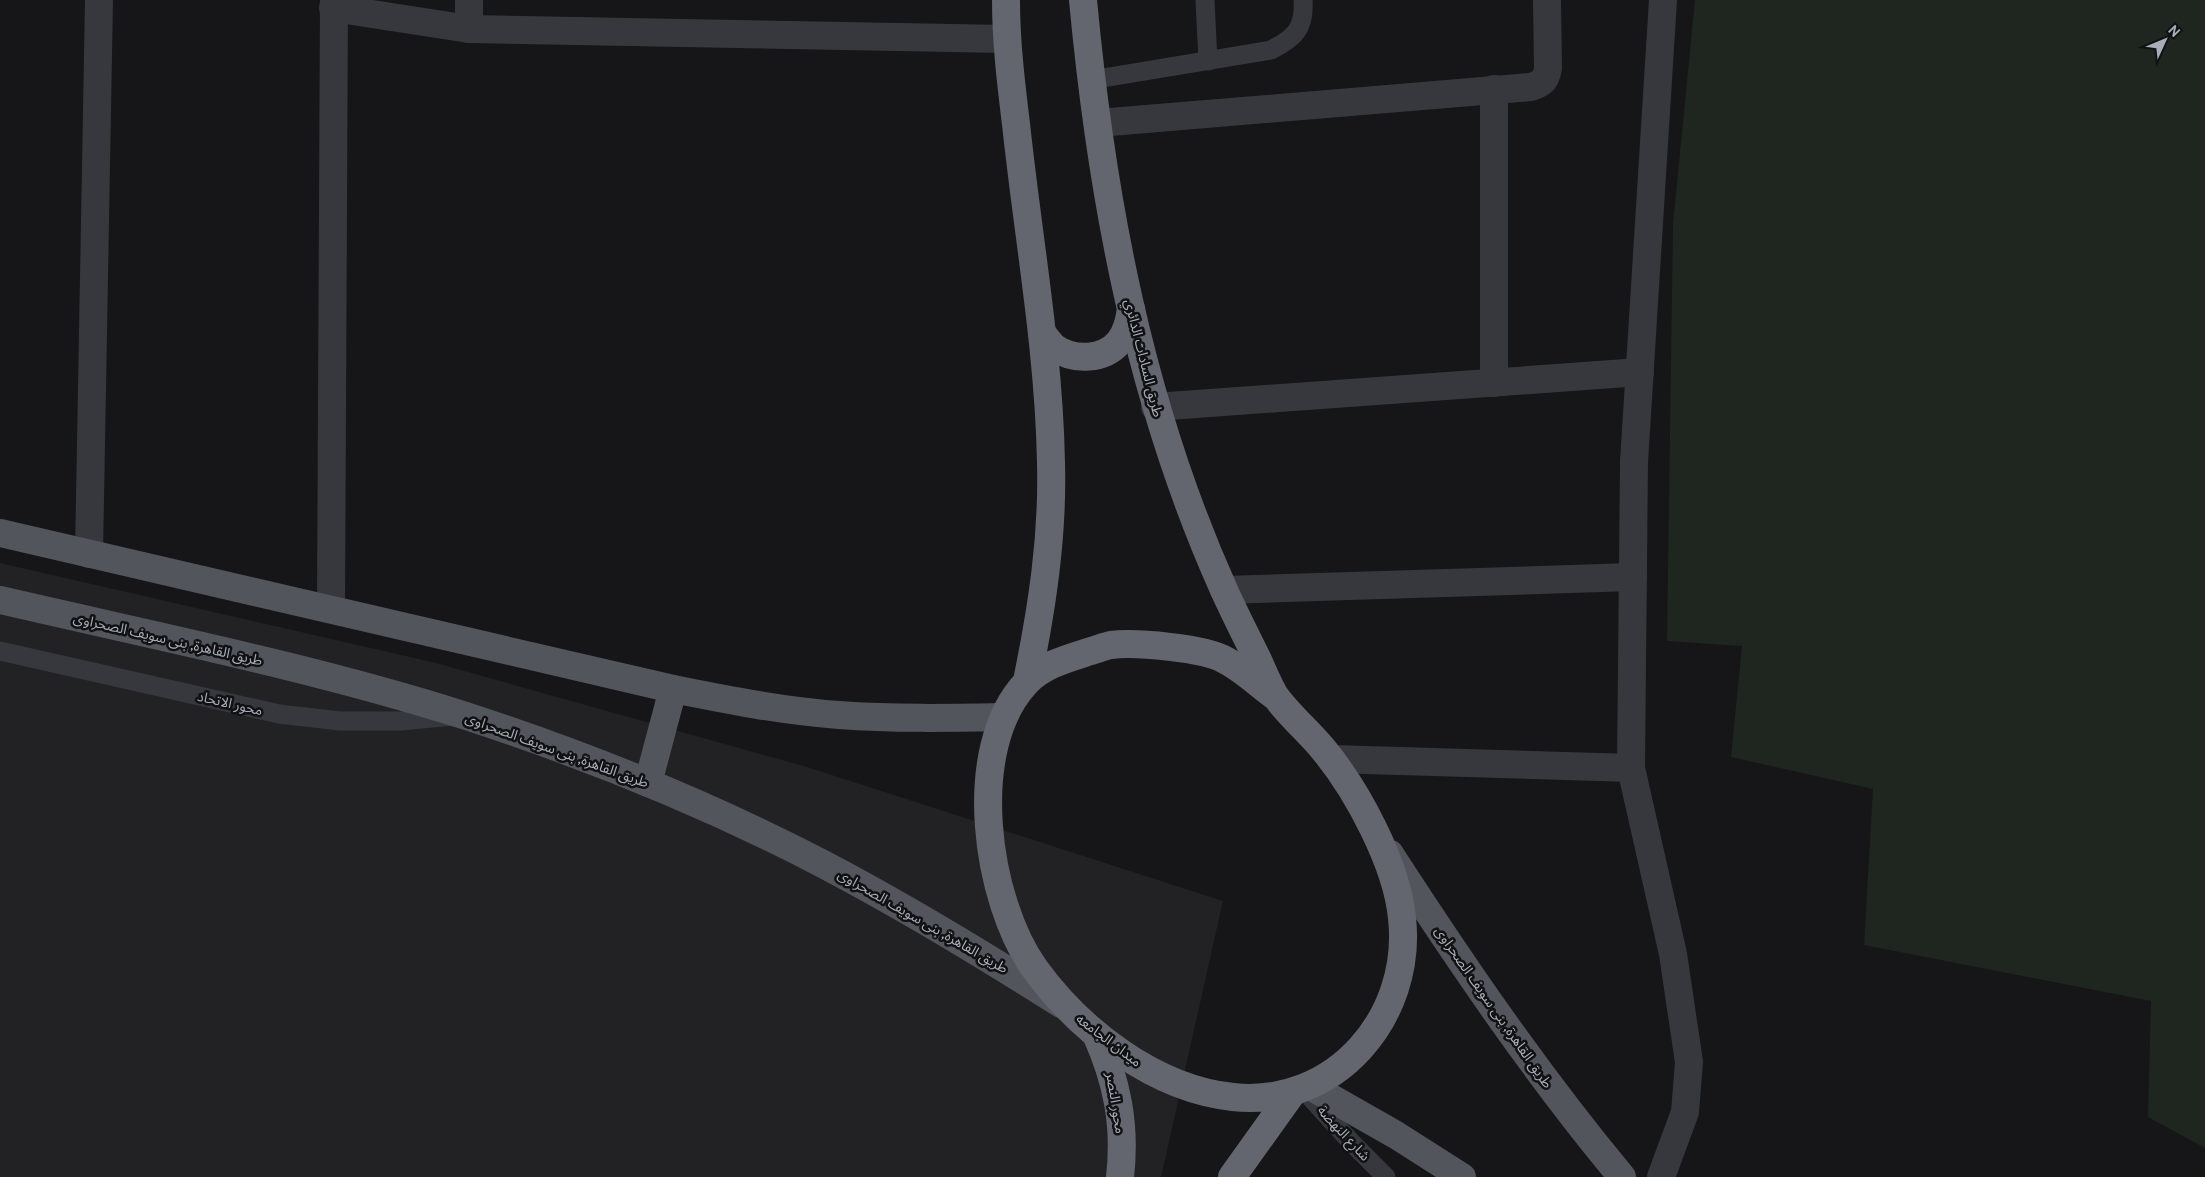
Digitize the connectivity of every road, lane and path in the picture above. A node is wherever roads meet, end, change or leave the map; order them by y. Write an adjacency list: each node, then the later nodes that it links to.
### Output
1 (99, 0): 22 (street)
2 (469, 0): 10 (street)
3 (1006, 0): 11 (highway)
4 (1083, 0): 13 (highway, طريق السادات الدائري)
5 (1205, 0): 12 (lane)
6 (1303, 0): 12 (lane)
7 (1547, 0): 14 (street)
8 (1663, 0): 18 (street)
9 (334, 4): 10 (street); 26 (street)
10 (468, 29): 11 (street)
11 (1006, 39): 17 (highway)
12 (1208, 61): 13 (lane)
13 (1091, 80): 15 (highway, طريق السادات الدائري)
14 (1494, 89): 15 (street); 19 (street)
15 (1098, 123): 16 (highway, طريق السادات الدائري)
16 (1131, 310): 17 (highway); 20 (highway, طريق السادات الدائري)
17 (1042, 333): 28 (highway)
18 (1640, 372): 19 (street); 23 (street)
19 (1494, 383): 20 (street)
20 (1155, 407): 24 (highway, طريق السادات الدائري)
21 (0, 533): 22 (main road)
22 (89, 554): 26 (main road)
23 (1633, 577): 24 (street); 34 (street)
24 (1224, 590): 30 (highway, طريق السادات الدائري)
25 (0, 600): 31 (main road, طريق القاهرة, بنى سويف الصحراوى)
26 (331, 609): 29 (main road)
27 (0, 650): 31 (lane, محور الاتحاد)
28 (1028, 680): 30 (highway, ميدان الجامعه); 32 (highway, ميدان الجامعه)
29 (673, 689): 32 (main road); 35 (main road)
30 (1276, 697): 33 (highway, ميدان الجامعه)
31 (463, 715): 35 (main road, طريق القاهرة, بنى سويف الصحراوى)
32 (1003, 717): 37 (highway, ميدان الجامعه)
33 (1332, 759): 34 (street); 36 (highway, ميدان الجامعه)
34 (1631, 768): 45 (street)
35 (648, 783): 37 (main road, طريق القاهرة, بنى سويف الصحراوى)
36 (1374, 830): 39 (highway, ميدان الجامعه); 44 (main road, طريق القاهرة, بنى سويف الصحراوى)
37 (1071, 1010): 38 (highway, ميدان الجامعه)
38 (1096, 1033): 39 (highway, ميدان الجامعه); 40 (highway, محور النصر)
39 (1301, 1089): 41 (highway); 42 (lane, شارع النهضة); 43 (main road)
40 (1120, 1177)
41 (1232, 1177)
42 (1386, 1177)
43 (1462, 1177)
44 (1622, 1177)
45 (1661, 1177)

